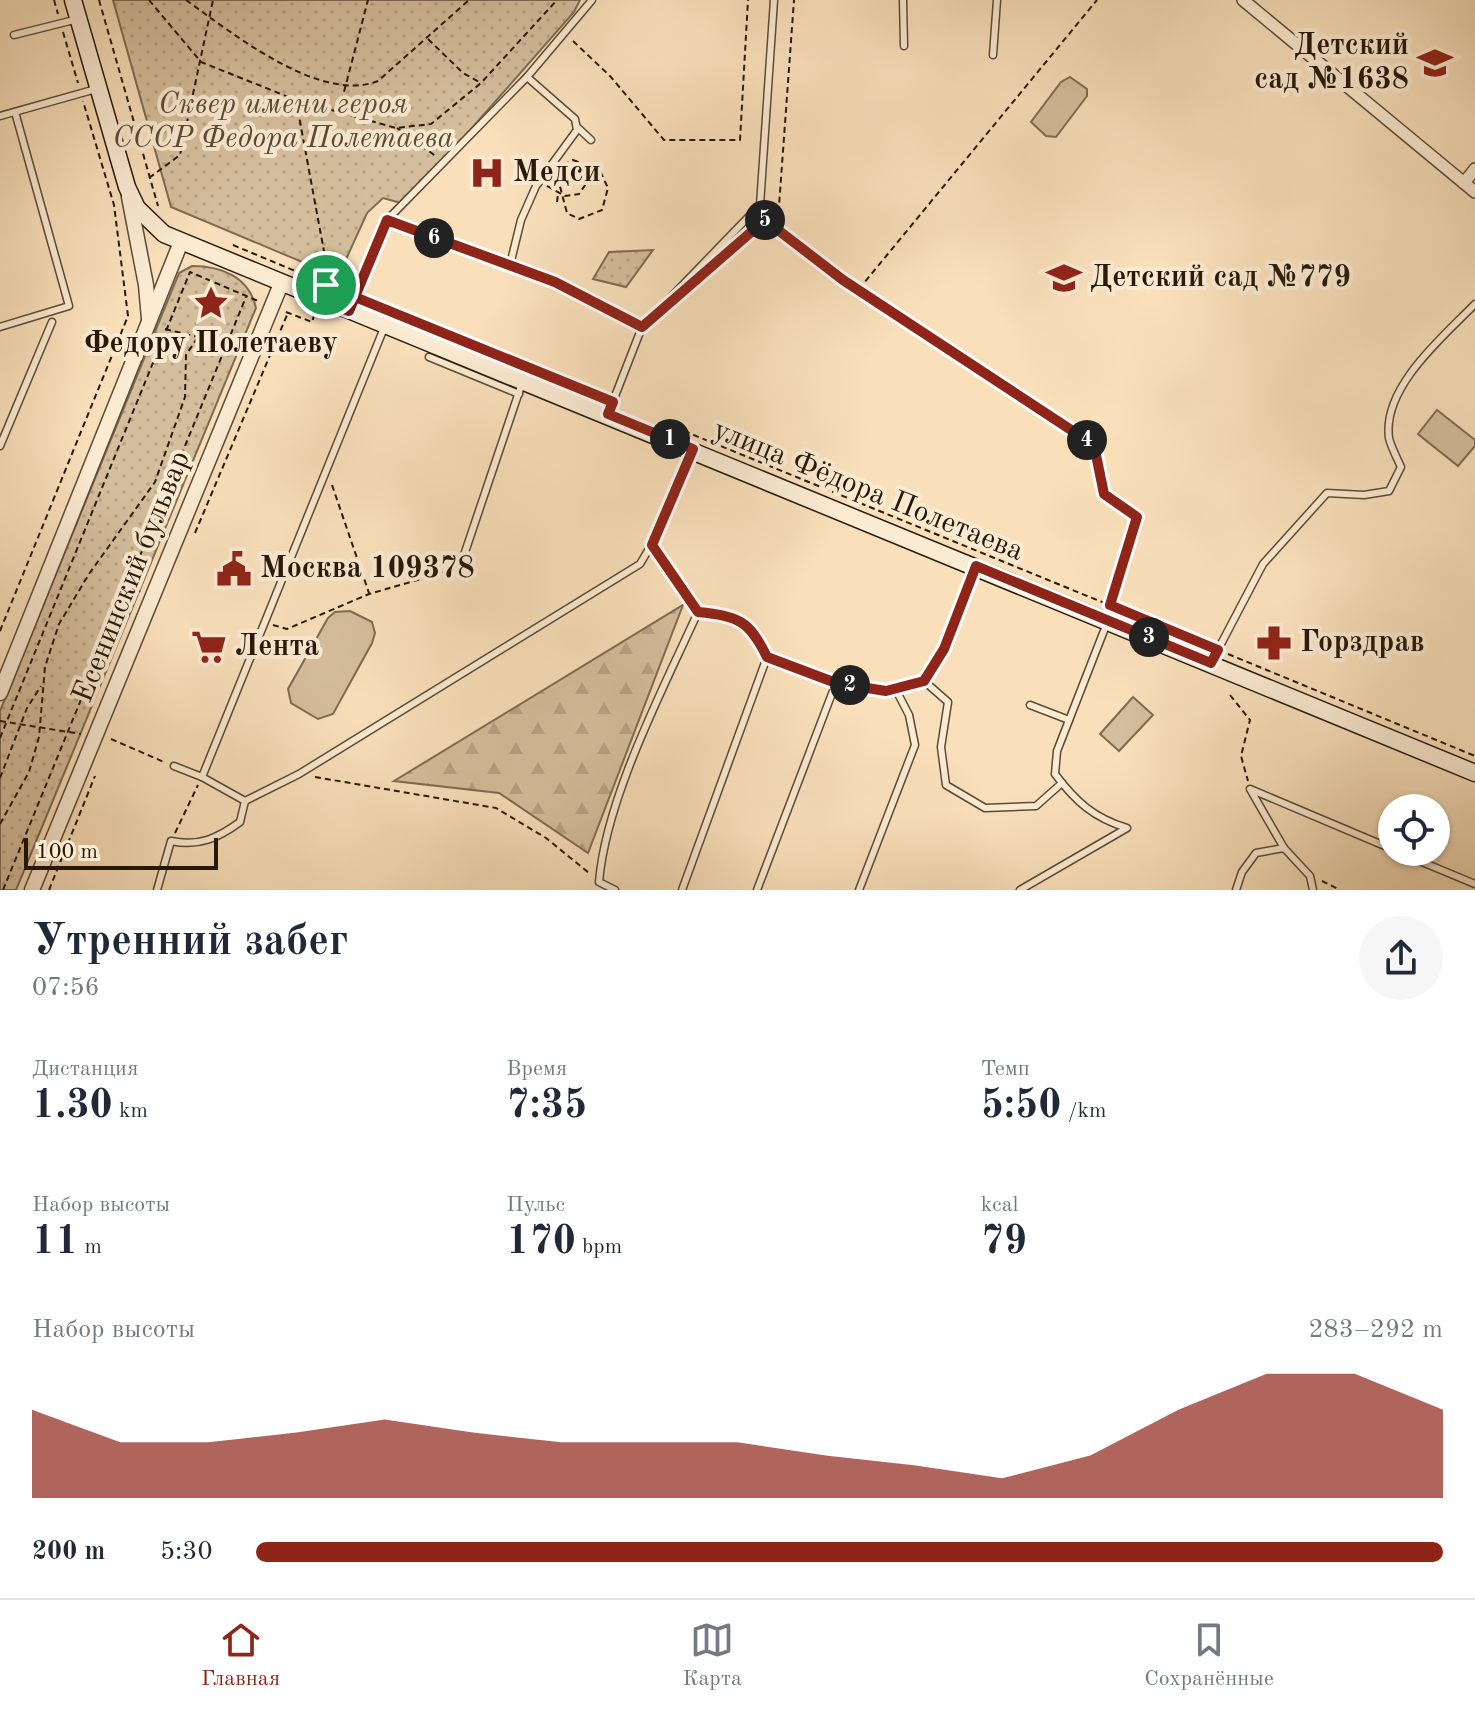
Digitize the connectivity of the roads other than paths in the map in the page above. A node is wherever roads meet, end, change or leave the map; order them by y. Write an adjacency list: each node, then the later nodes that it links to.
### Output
1 (73, 0): 7 (main road, улица Фёдора Полетаева)
2 (592, 0): 11 (lane)
3 (774, 0): 31 (lane)
4 (903, 0): 9 (lane)
5 (997, 0): 10 (lane)
6 (1243, 0): 18 (street)
7 (78, 19): 8 (lane); 12 (main road, улица Фёдора Полетаева)
8 (14, 35)
9 (904, 46)
10 (993, 55)
11 (527, 77): 15 (lane); 21 (lane)
12 (99, 88): 13 (lane); 19 (main road, улица Фёдора Полетаева)
13 (15, 112): 14 (lane); 30 (lane)
14 (0, 116)
15 (577, 127): 16 (lane); 23 (lane)
16 (591, 140)
17 (1475, 169): 18 (street)
18 (1464, 183): 20 (street)
19 (127, 187): 22 (main road, улица Фёдора Полетаева); 28 (street)
20 (1475, 192)
21 (387, 220): 23 (lane); 26 (lane)
22 (181, 242): 24 (main road, улица Фёдора Полетаева); 28 (street)
23 (510, 265): 31 (lane)
24 (281, 284): 26 (main road, улица Фёдора Полетаева); 59 (street, Есенинский бульвар)
25 (1475, 304): 42 (lane)
26 (349, 311): 29 (main road, улица Фёдора Полетаева)
27 (52, 322): 35 (lane)
28 (149, 323): 47 (street)
29 (385, 325): 33 (main road, улица Фёдора Полетаева); 52 (lane)
30 (0, 327)
31 (642, 327): 34 (lane)
32 (429, 357): 33 (lane)
33 (521, 387): 34 (main road, улица Фёдора Полетаева); 39 (lane)
34 (608, 414): 36 (main road, улица Фёдора Полетаева)
35 (0, 446)
36 (693, 449): 37 (lane); 38 (main road, улица Фёдора Полетаева)
37 (652, 545): 40 (lane); 54 (lane)
38 (976, 566): 41 (main road, улица Фёдора Полетаева); 44 (lane)
39 (460, 567)
40 (698, 612): 43 (lane); 61 (lane)
41 (1109, 613): 42 (main road, улица Фёдора Полетаева); 49 (lane)
42 (1214, 656): 51 (main road, улица Фёдора Полетаева)
43 (767, 657): 45 (lane); 62 (lane)
44 (924, 681): 46 (lane); 53 (lane)
45 (836, 683): 46 (lane); 63 (lane)
46 (895, 688): 64 (lane)
47 (0, 693)
48 (1030, 705): 49 (lane)
49 (1069, 720): 53 (lane)
50 (174, 766): 52 (lane)
51 (1475, 773)
52 (202, 777): 54 (lane)
53 (1062, 783): 65 (lane)
54 (245, 801): 60 (lane)
55 (1378, 843): 56 (lane)
56 (1284, 848): 66 (lane); 67 (lane)
57 (1432, 866): 58 (lane)
58 (1475, 884)
59 (32, 890)
60 (157, 890)
61 (615, 890)
62 (682, 890)
63 (757, 890)
64 (859, 890)
65 (1020, 890)
66 (1236, 890)
67 (1313, 890)

